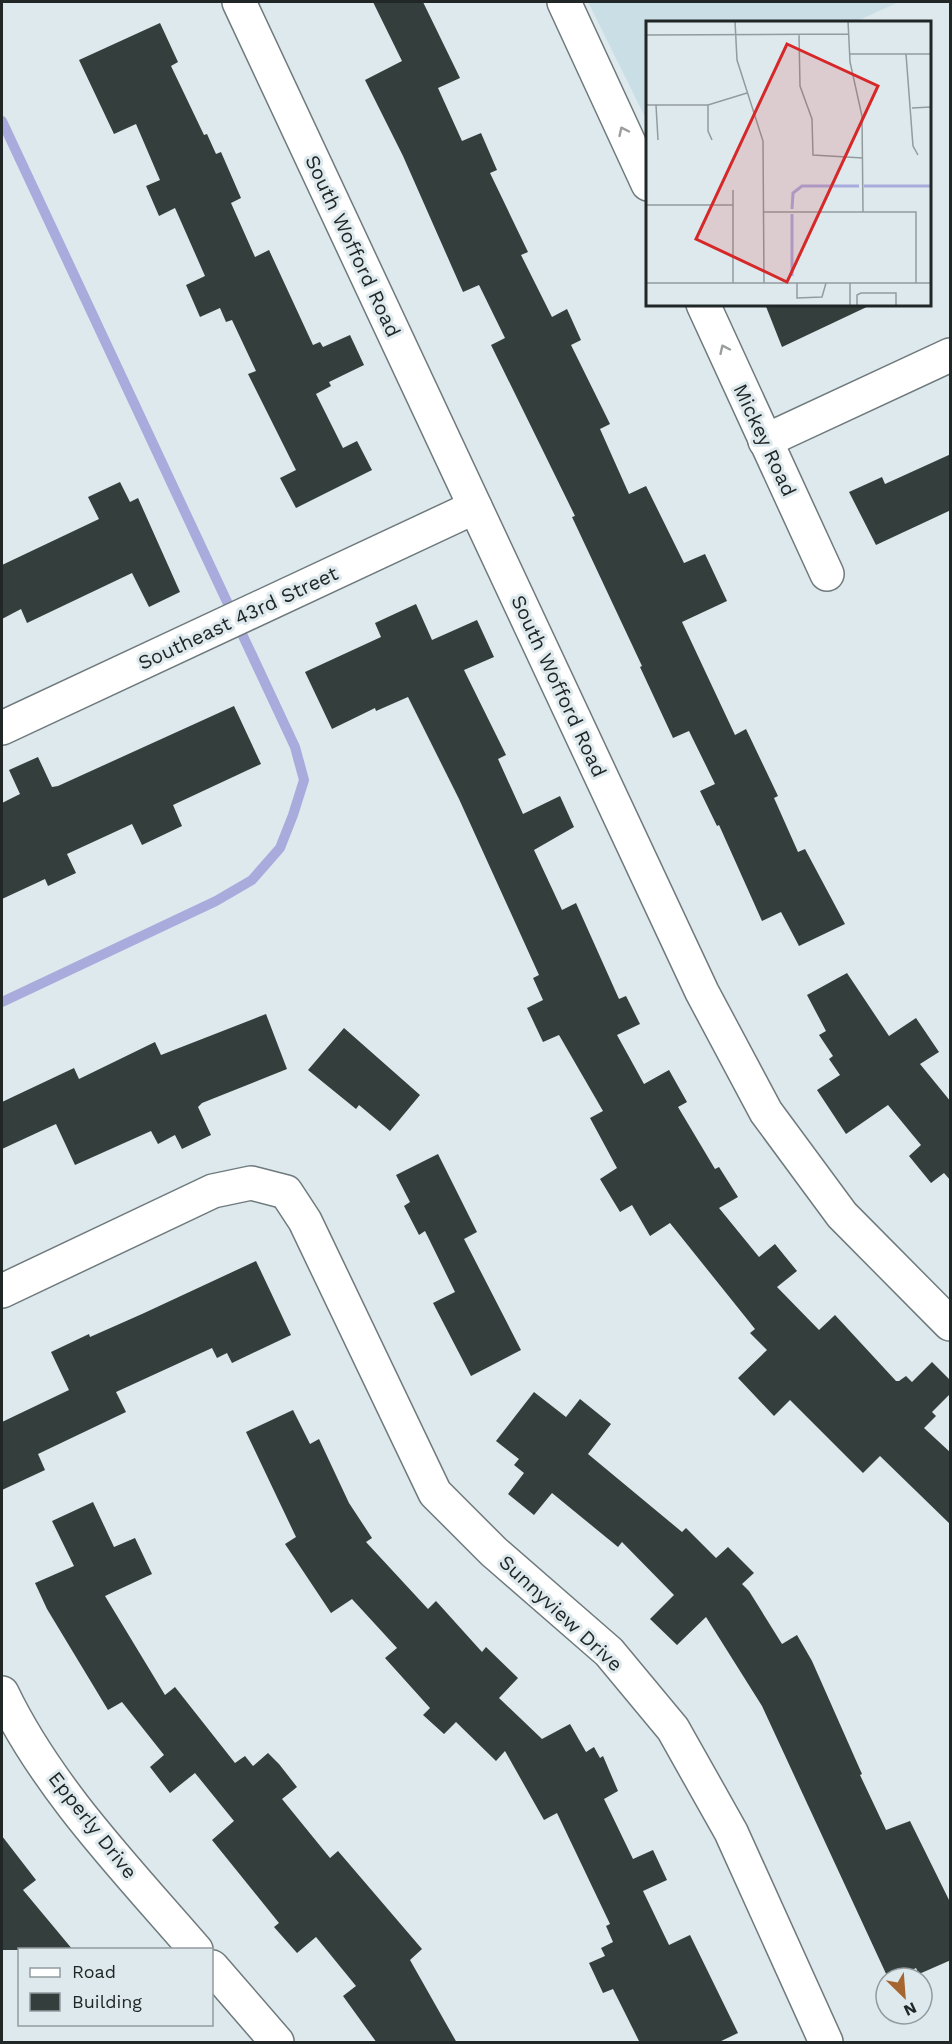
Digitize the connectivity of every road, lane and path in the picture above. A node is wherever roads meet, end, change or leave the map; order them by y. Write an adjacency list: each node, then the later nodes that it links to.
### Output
1 (239, 2): 7 (street, South Wofford Road)
2 (564, 2): 3 (street, one-way to 2)
3 (646, 180)
4 (704, 306): 6 (street, Mickey Road, one-way to 4)
5 (951, 354): 6 (street)
6 (765, 441): 8 (street, Mickey Road)
7 (475, 507): 9 (street, Southeast 43rd Street); 11 (street, South Wofford Road)
8 (827, 574)
9 (2, 728)
10 (2, 1291): 16 (street, Sunnyview Drive)
11 (951, 1324)
12 (2, 1693): 13 (street, Epperly Drive)
13 (194, 1948)
14 (213, 1969): 15 (street)
15 (277, 2043)
16 (826, 2043)

